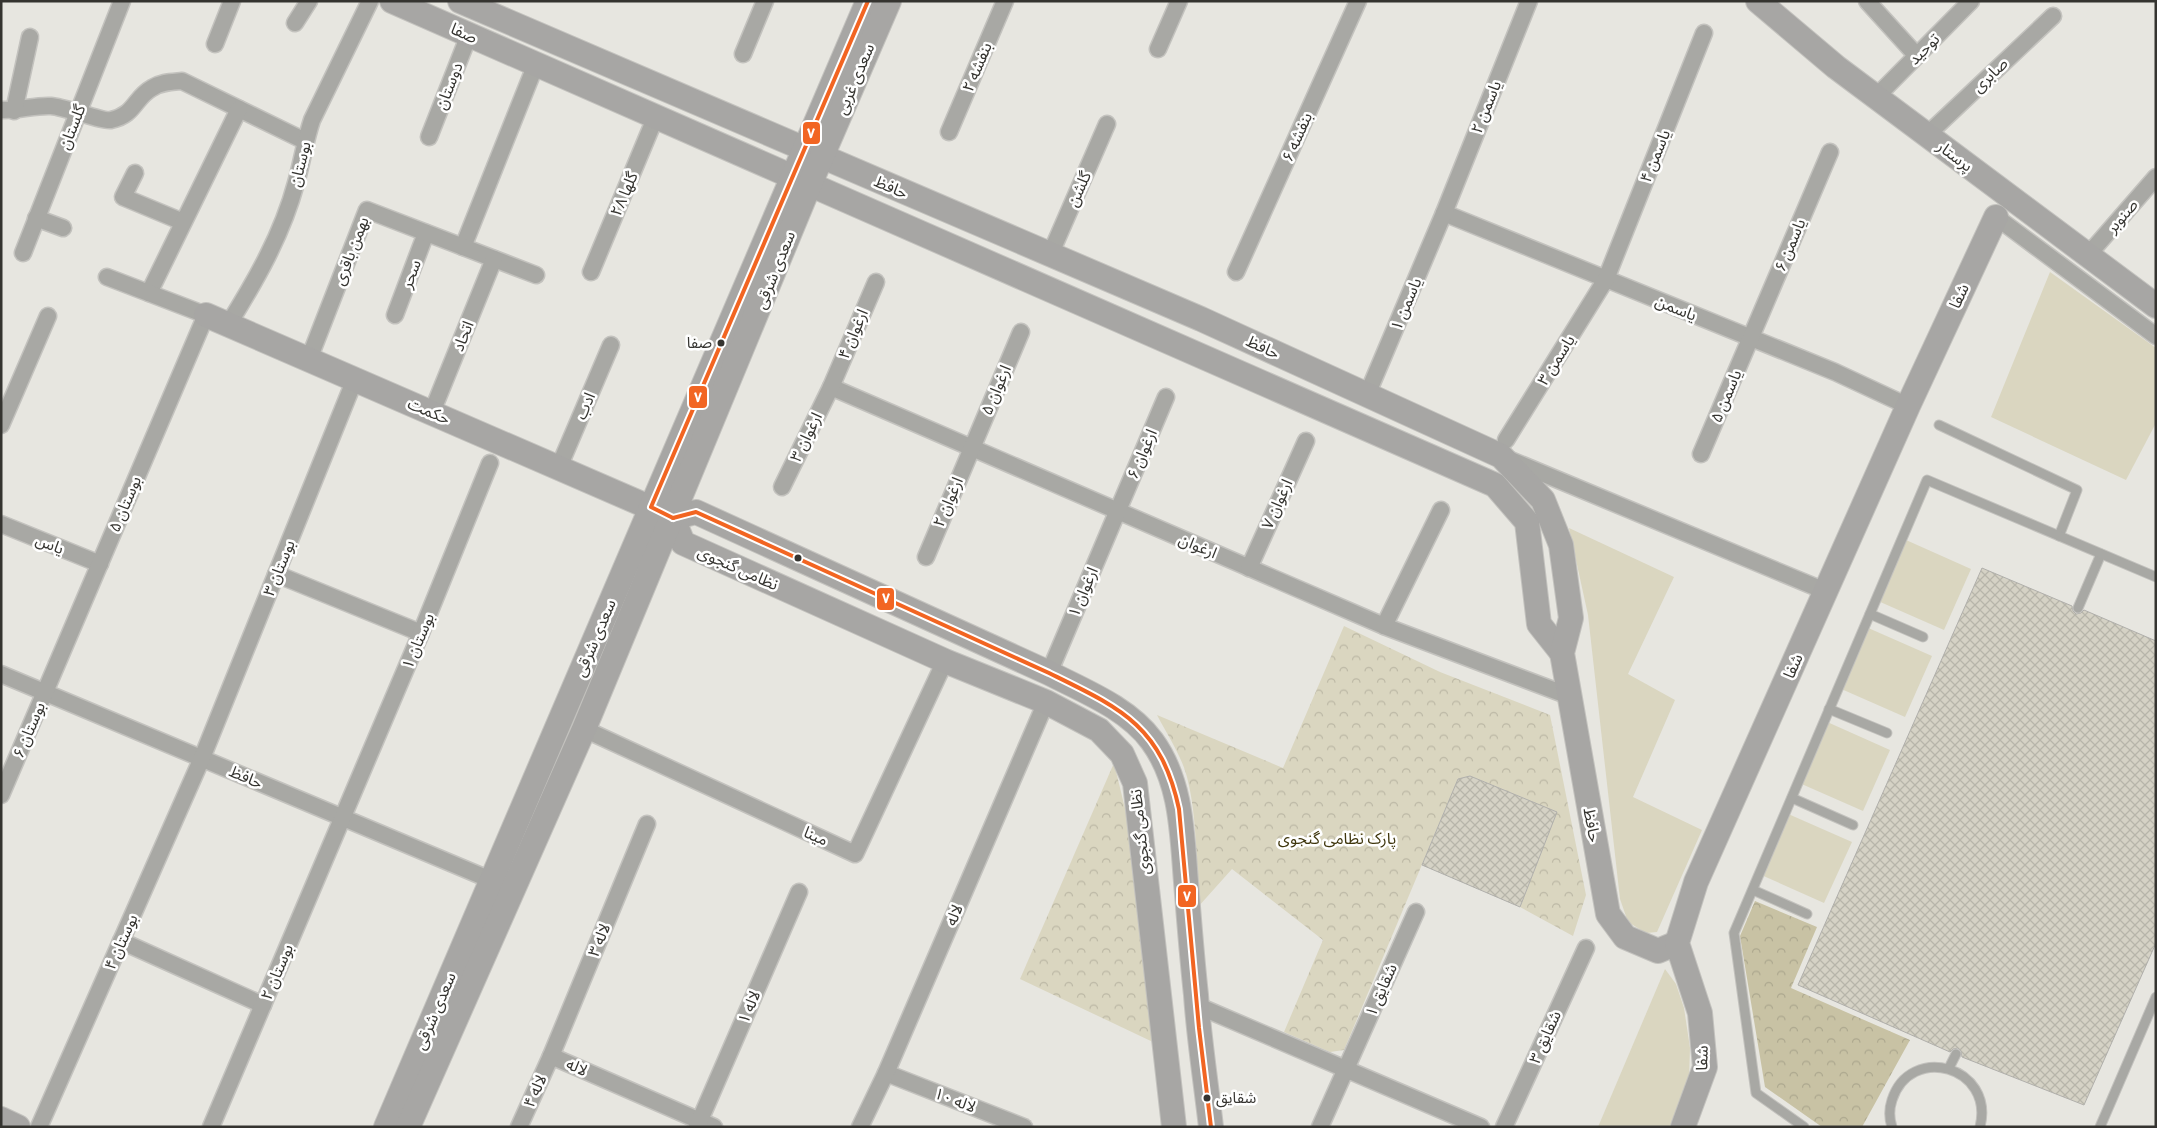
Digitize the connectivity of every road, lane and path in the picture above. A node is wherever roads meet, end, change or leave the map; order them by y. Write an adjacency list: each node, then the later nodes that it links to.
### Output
1 (122, 1): 30 (street, گلستان)
2 (232, 1): 22 (street)
3 (308, 1): 18 (street)
4 (370, 1): 36 (street, بوستان)
5 (392, 1): 20 (street, صفا)
6 (460, 1): 38 (street, صفا)
7 (765, 1): 24 (street)
8 (868, 1): 38 (street, سعدی غربی)
9 (889, 1): 38 (street, سعدی غربی)
10 (1004, 1): 33 (street, بنفشه ۲)
11 (1179, 1): 23 (street)
12 (1358, 1): 54 (street, بنفشه ۶)
13 (1529, 1): 42 (street, یاسمن ۲)
14 (1758, 1): 27 (street, پرستار)
15 (1867, 1): 25 (street)
16 (1971, 1): 25 (street, توحید)
17 (2052, 16): 34 (street, صابری)
18 (295, 23)
19 (1704, 33): 57 (street, یاسمن ۴)
20 (469, 35): 26 (street, صفا); 35 (street, دوستان)
21 (30, 38): 29 (street)
22 (215, 44)
23 (1158, 49)
24 (743, 54)
25 (1917, 56): 27 (street, توحید)
26 (536, 64): 31 (street, صفا); 48 (street)
27 (1876, 97): 34 (street, پرستار)
28 (239, 109): 30 (street); 36 (street); 45 (street)
29 (8, 110): 30 (street)
30 (78, 111): 44 (street, گلستان)
31 (656, 116): 41 (street, صفا); 53 (street, گلها ۲۸)
32 (1107, 124): 50 (street, گلشن)
33 (949, 132)
34 (1927, 135): 51 (street, پرستار)
35 (429, 137)
36 (305, 141): 64 (street, بوستان)
37 (1830, 152): 67 (street, یاسمن ۶)
38 (812, 154): 41 (street, سعدی شرقی); 50 (street, حافظ)
39 (135, 173): 45 (street)
40 (2156, 177): 51 (street, صنوبر)
41 (801, 180): 78 (street, حافظ); 86 (street, سعدی شرقی); 89 (street, سعدی شرقی)
42 (1444, 213): 57 (street, یاسمن); 72 (street, یاسمن ۱)
43 (1996, 217): 66 (street); 74 (street, شفا)
44 (36, 218): 46 (street); 49 (street, گلستان)
45 (184, 222): 59 (street)
46 (63, 228)
47 (426, 233): 48 (street, بهمن باقری); 62 (street, سحر); 69 (street, بهمن باقری)
48 (463, 247): 52 (street, بهمن باقری)
49 (23, 253)
50 (1050, 254): 72 (street, حافظ)
51 (2088, 255): 60 (street, پرستار)
52 (494, 259): 55 (street, بهمن باقری); 75 (street, اتحاد)
53 (591, 272)
54 (1236, 272)
55 (536, 275)
56 (107, 277): 59 (street)
57 (1606, 279): 67 (street, یاسمن); 81 (street, یاسمن ۳)
58 (876, 282): 71 (street, ارغوان ۴)
59 (149, 294): 61 (street)
60 (2156, 306)
61 (206, 315): 64 (street, حکمت); 94 (street, بوستان ۵)
62 (395, 315)
63 (48, 316): 76 (street)
64 (228, 325): 69 (street, حکمت)
65 (1021, 332): 80 (street, ارغوان ۵)
66 (2156, 336)
67 (1750, 338): 74 (street, یاسمن); 82 (street, یاسمن ۵)
68 (611, 345): 84 (street, ادب)
69 (309, 359): 70 (street, حکمت)
70 (355, 379): 75 (street, حکمت); 96 (street, بوستان ۳)
71 (831, 387): 80 (street, ارغوان); 85 (street, ارغوان ۳)
72 (1368, 395): 78 (street); 81 (street, حافظ)
73 (1166, 397): 88 (street, ارغوان ۶)
74 (1908, 406): 98 (street, شفا)
75 (432, 412): 84 (street, حکمت)
76 (1, 425)
77 (1939, 425): 91 (lane)
78 (1360, 426): 104 (street, حافظ)
79 (1306, 441): 95 (street, ارغوان ۷)
80 (971, 448): 88 (street, ارغوان); 93 (street, ارغوان ۲)
81 (1504, 448): 98 (street); 104 (street, حافظ)
82 (1701, 454)
83 (490, 463): 102 (street, بوستان ۱)
84 (559, 467): 86 (street, حکمت)
85 (782, 487)
86 (651, 507): 89 (street, حکمت); 120 (street, سعدی شرقی)
87 (1441, 510): 101 (street)
88 (1117, 511): 95 (street, ارغوان); 106 (street, ارغوان ۱)
89 (673, 518): 105 (street, نظامی گنجوی); 106 (street, نظامی گنجوی); 112 (street, سعدی شرقی)
90 (1, 524): 94 (street, یاس)
91 (2059, 536): 92 (lane); 100 (lane)
92 (2101, 554): 97 (lane); 99 (lane)
93 (926, 556)
94 (100, 564): 108 (street, بوستان ۵)
95 (1249, 568): 101 (street, ارغوان)
96 (276, 574): 102 (street); 114 (street, بوستان ۳)
97 (2156, 577)
98 (1825, 591): 126 (street, شفا)
99 (2078, 608)
100 (1870, 614): 103 (lane); 111 (lane)
101 (1384, 626): 109 (street, ارغوان)
102 (421, 633): 117 (street, بوستان ۱)
103 (1923, 636)
104 (1562, 653): 109 (street, حافظ)
105 (945, 661): 110 (street, نظامی گنجوی); 112 (street, مینا)
106 (1049, 673): 129 (street, نظامی گنجوی)
107 (1, 674): 108 (street, حافظ)
108 (45, 692): 114 (street, حافظ); 115 (street, بوستان ۶)
109 (1569, 696): 126 (street, حافظ)
110 (1046, 702): 131 (street, نظامی گنجوی); 136 (street, لاله)
111 (1829, 710): 113 (lane); 116 (lane)
112 (584, 729): 143 (street, سعدی شرقی)
113 (1887, 733)
114 (202, 758): 117 (street, حافظ); 125 (street, بوستان ۴)
115 (1, 795)
116 (1792, 798): 119 (lane); 121 (lane)
117 (343, 817): 120 (street, حافظ); 130 (street, بوستان ۲)
118 (646, 824): 133 (street, لاله ۳)
119 (1854, 825)
120 (491, 880): 142 (street, سعدی شرقی)
121 (1753, 890): 124 (lane); 153 (lane)
122 (799, 892): 138 (street, لاله ۱)
123 (1416, 912): 135 (street, شقایق ۱)
124 (1807, 914)
125 (121, 941): 130 (street); 140 (street, بوستان ۴)
126 (1677, 943): 152 (street, شفا)
127 (1586, 948): 151 (street, شقایق ۳)
128 (2156, 997): 156 (lane)
129 (1196, 1004): 131 (street); 135 (street); 148 (street, نظامی گنجوی)
130 (263, 1005): 141 (street, بوستان ۲)
131 (1160, 1010): 147 (street, نظامی گنجوی)
132 (1956, 1054): 134 (lane)
133 (551, 1056): 138 (street, لاله); 144 (street, لاله ۴)
134 (1949, 1068): 154 (lane); 155 (lane)
135 (1346, 1069): 149 (street, شقایق ۱); 150 (street)
136 (886, 1073): 145 (street, لاله); 146 (street, لاله ۱۰)
137 (1, 1119): 139 (street)
138 (703, 1125)
139 (18, 1127)
140 (39, 1127)
141 (211, 1127)
142 (386, 1127)
143 (408, 1127)
144 (519, 1127)
145 (860, 1127)
146 (1024, 1127)
147 (1174, 1127)
148 (1211, 1127)
149 (1320, 1127)
150 (1481, 1127)
151 (1504, 1127)
152 (1683, 1127)
153 (1804, 1127)
154 (1892, 1127)
155 (1980, 1127)
156 (2100, 1127)

